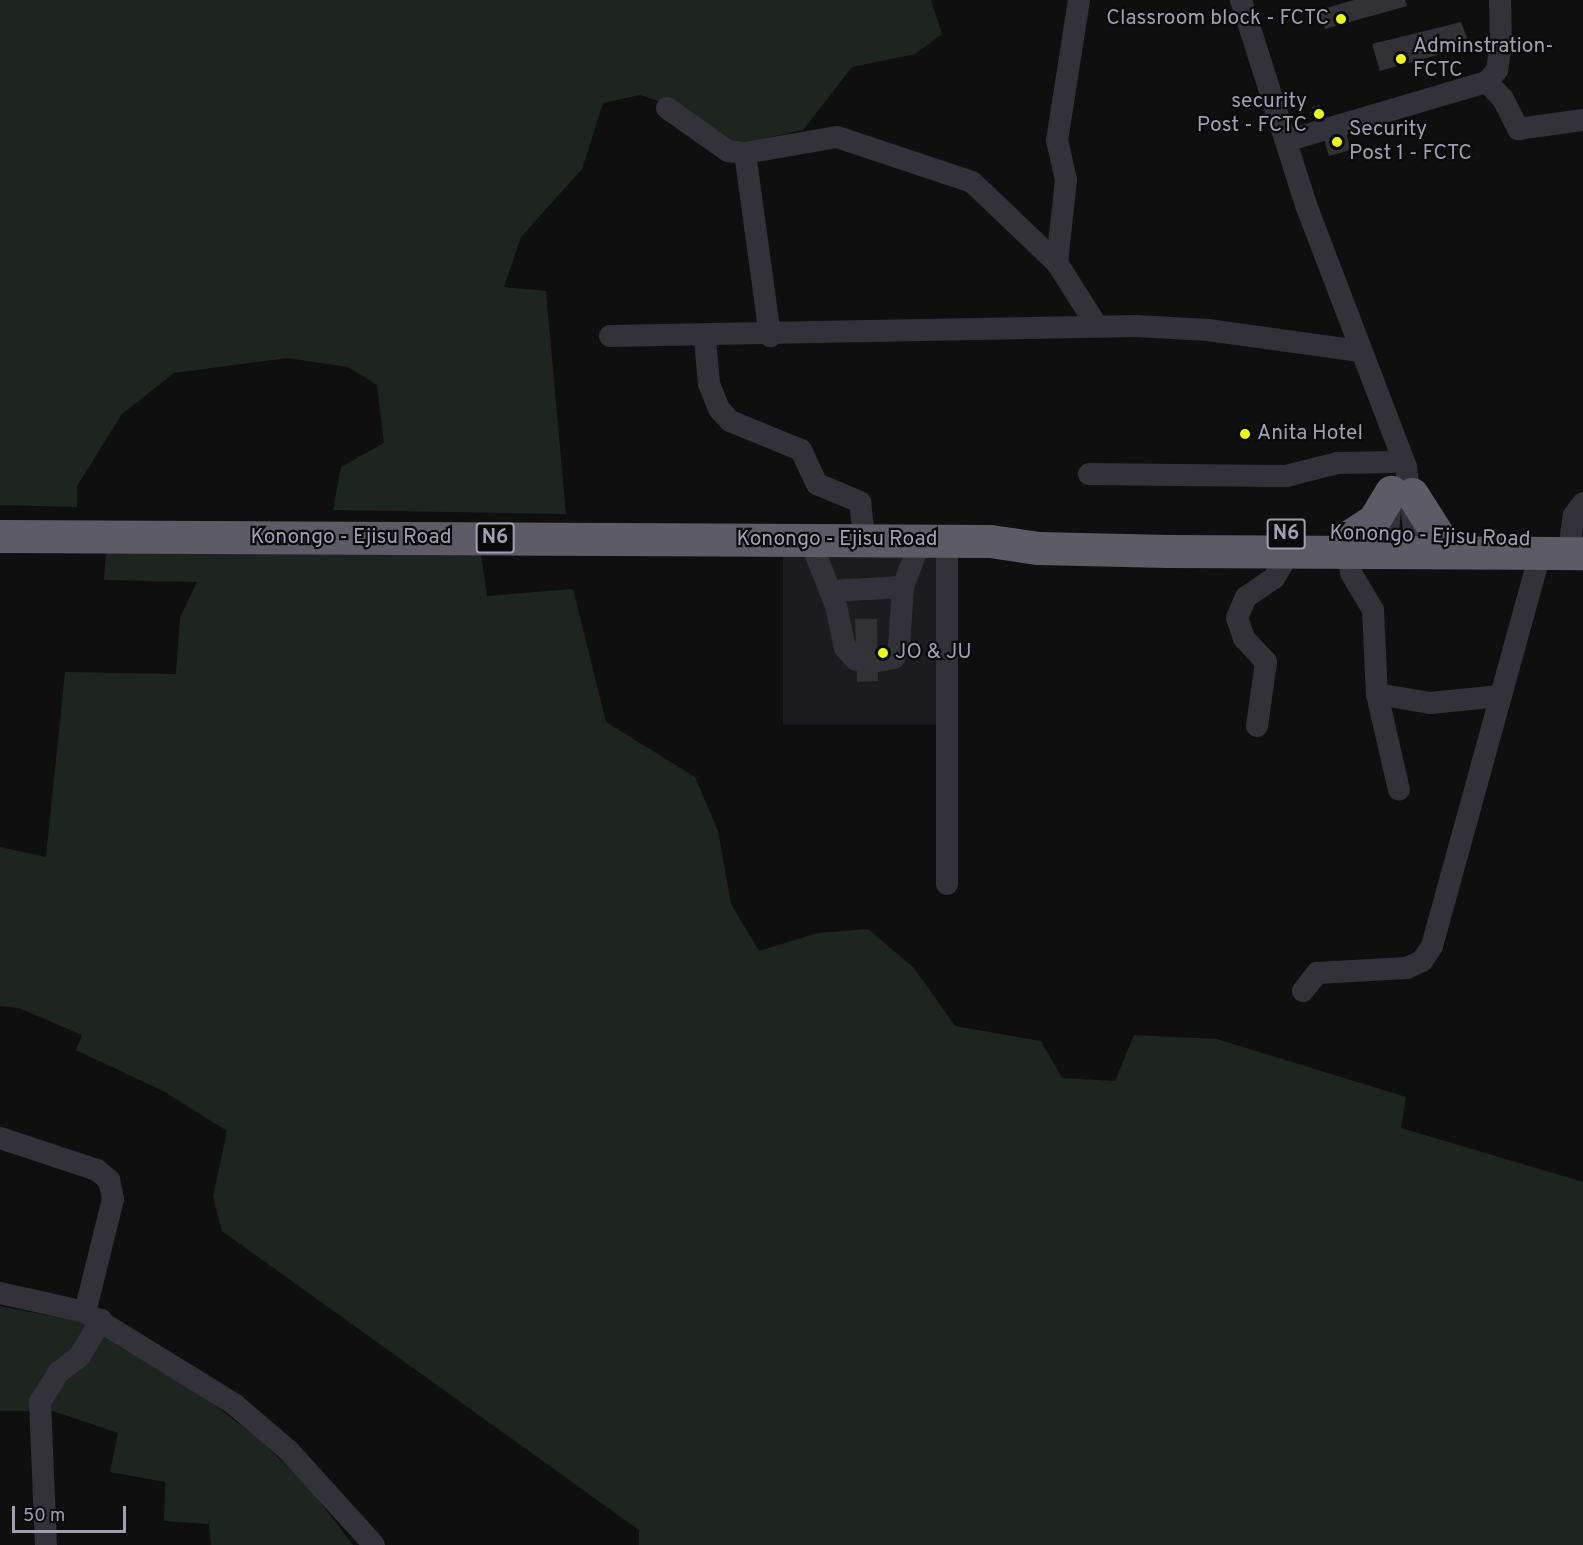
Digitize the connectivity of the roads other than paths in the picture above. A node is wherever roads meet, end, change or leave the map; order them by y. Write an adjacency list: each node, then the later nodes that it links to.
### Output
1 (1079, 0): 9 (street)
2 (1241, 0): 7 (street)
3 (1500, 0): 4 (street)
4 (1483, 83): 6 (street); 7 (street)
5 (668, 108): 8 (street)
6 (1583, 120)
7 (1286, 141): 14 (street)
8 (745, 153): 9 (street); 12 (street)
9 (1057, 263): 10 (street)
10 (1097, 326): 12 (street); 14 (street)
11 (610, 336): 13 (street)
12 (770, 336): 13 (street)
13 (705, 339): 20 (street)
14 (1359, 351): 15 (street)
15 (1398, 473): 16 (street); 23 (highway); 23 (street); 24 (highway)
16 (1089, 474)
17 (1583, 503): 25 (street)
18 (0, 536): 19 (highway, Konongo - Ejisu Road / N6)
19 (810, 540): 20 (highway, Konongo - Ejisu Road / N6); 29 (street)
20 (865, 540): 21 (highway, Konongo - Ejisu Road / N6)
21 (934, 541): 22 (highway, Konongo - Ejisu Road / N6); 28 (street); 34 (street)
22 (990, 541): 24 (highway, Konongo - Ejisu Road / N6); 26 (highway, Konongo - Ejisu Road / N6)
23 (1409, 543): 24 (highway, Konongo - Ejisu Road / N6); 25 (highway, Konongo - Ejisu Road / N6); 27 (highway, Konongo - Ejisu Road / N6)
24 (1349, 544): 26 (highway, Konongo - Ejisu Road / N6); 30 (street)
25 (1579, 546): 27 (highway, Konongo - Ejisu Road / N6)
26 (1289, 553): 32 (street)
27 (1540, 554): 31 (street)
28 (903, 587): 29 (street); 29 (street)
29 (831, 591)
30 (1377, 694): 31 (street); 33 (street)
31 (1501, 696): 35 (street)
32 (1257, 726)
33 (1399, 790)
34 (947, 884)
35 (1303, 991)
36 (0, 1138): 38 (street)
37 (0, 1293): 38 (street)
38 (93, 1316): 39 (street); 40 (street)
39 (46, 1545)
40 (374, 1545)

